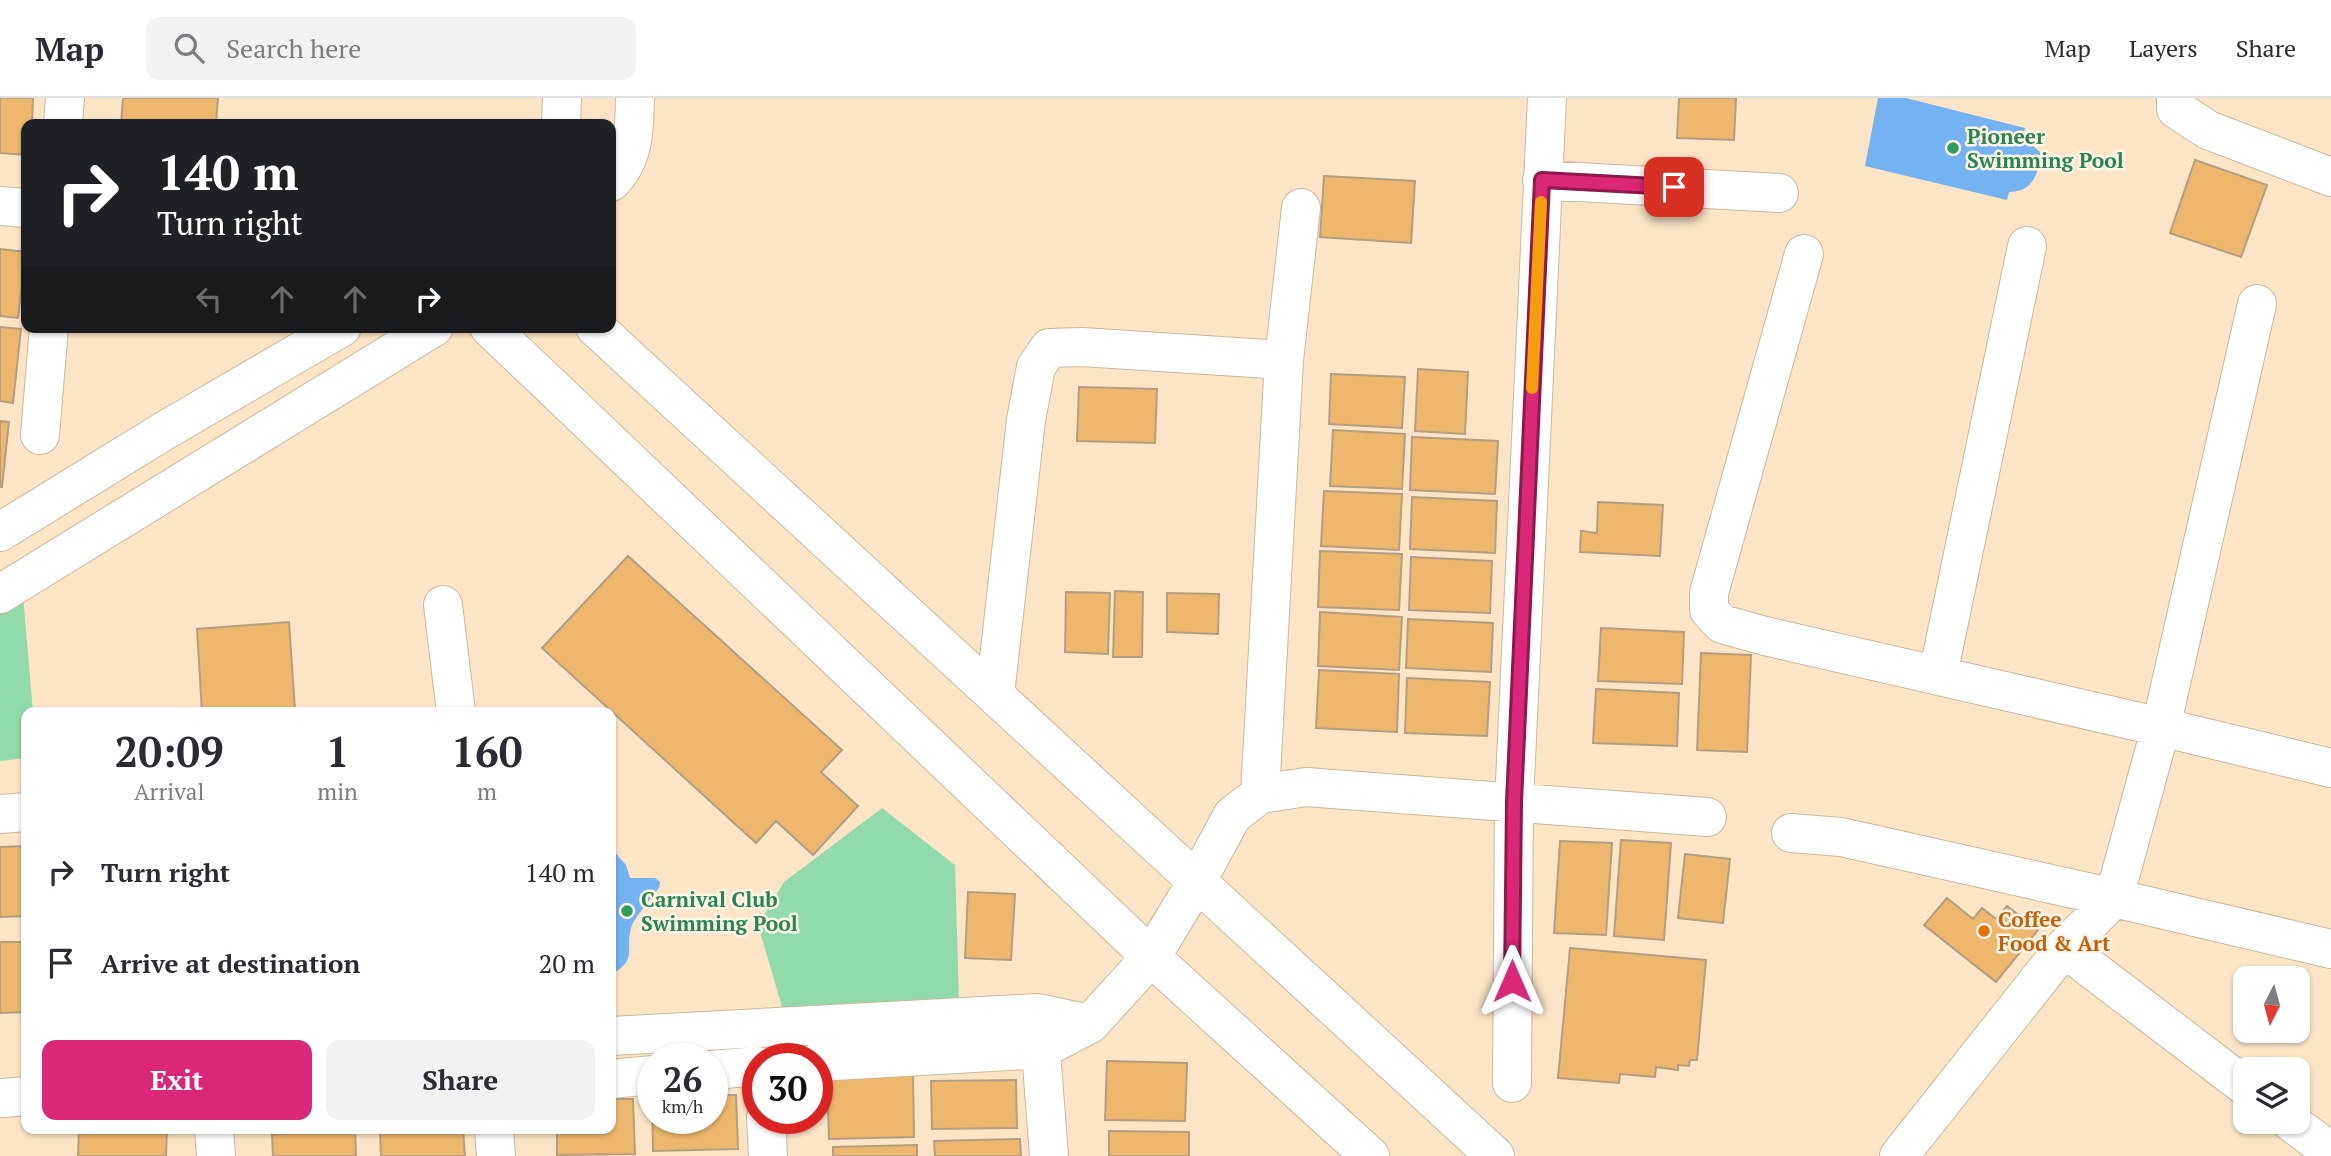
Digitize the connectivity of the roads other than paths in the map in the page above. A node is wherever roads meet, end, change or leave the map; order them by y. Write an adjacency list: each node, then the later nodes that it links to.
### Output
1 (65, 98): 6 (street)
2 (562, 98): 7 (street)
3 (635, 98): 8 (street)
4 (1547, 98): 10 (street)
5 (2176, 98): 9 (street)
6 (63, 119)
7 (561, 119)
8 (616, 176)
9 (2331, 177)
10 (1542, 180): 11 (street); 34 (street)
11 (1779, 193)
12 (0, 206): 13 (street)
13 (21, 208)
14 (1301, 208): 23 (street)
15 (2027, 246): 28 (street)
16 (1804, 254): 28 (street)
17 (2257, 304): 31 (street)
18 (48, 333): 24 (street)
19 (332, 333): 25 (street)
20 (424, 333): 26 (street)
21 (495, 333): 43 (street)
22 (602, 333): 29 (street)
23 (1284, 360): 29 (street); 33 (street)
24 (40, 435)
25 (0, 533)
26 (0, 594)
27 (443, 605): 30 (street)
28 (1938, 675): 31 (street)
29 (995, 694): 39 (street)
30 (455, 707)
31 (2161, 727): 32 (street); 40 (street)
32 (2331, 768)
33 (1260, 794): 34 (street); 39 (street)
34 (1514, 802): 37 (street); 52 (street)
35 (21, 812): 36 (street)
36 (0, 814)
37 (1707, 817)
38 (1791, 833): 40 (street)
39 (1196, 883): 43 (street); 64 (street)
40 (2113, 898): 41 (street); 42 (street)
41 (2064, 948): 50 (street); 58 (street)
42 (2331, 949)
43 (1151, 957): 44 (street); 63 (street)
44 (1040, 1031): 46 (street); 48 (street); 62 (street)
45 (616, 1037): 47 (street)
46 (833, 1046)
47 (742, 1049)
48 (833, 1060)
49 (637, 1077): 51 (street)
50 (2233, 1077)
51 (616, 1079)
52 (1512, 1083)
53 (214, 1134): 59 (street)
54 (494, 1134): 60 (street)
55 (766, 1134): 61 (street)
56 (2307, 1134): 57 (street)
57 (2331, 1152)
58 (1908, 1153)
59 (216, 1156)
60 (496, 1156)
61 (768, 1156)
62 (1049, 1156)
63 (1370, 1156)
64 (1495, 1156)

